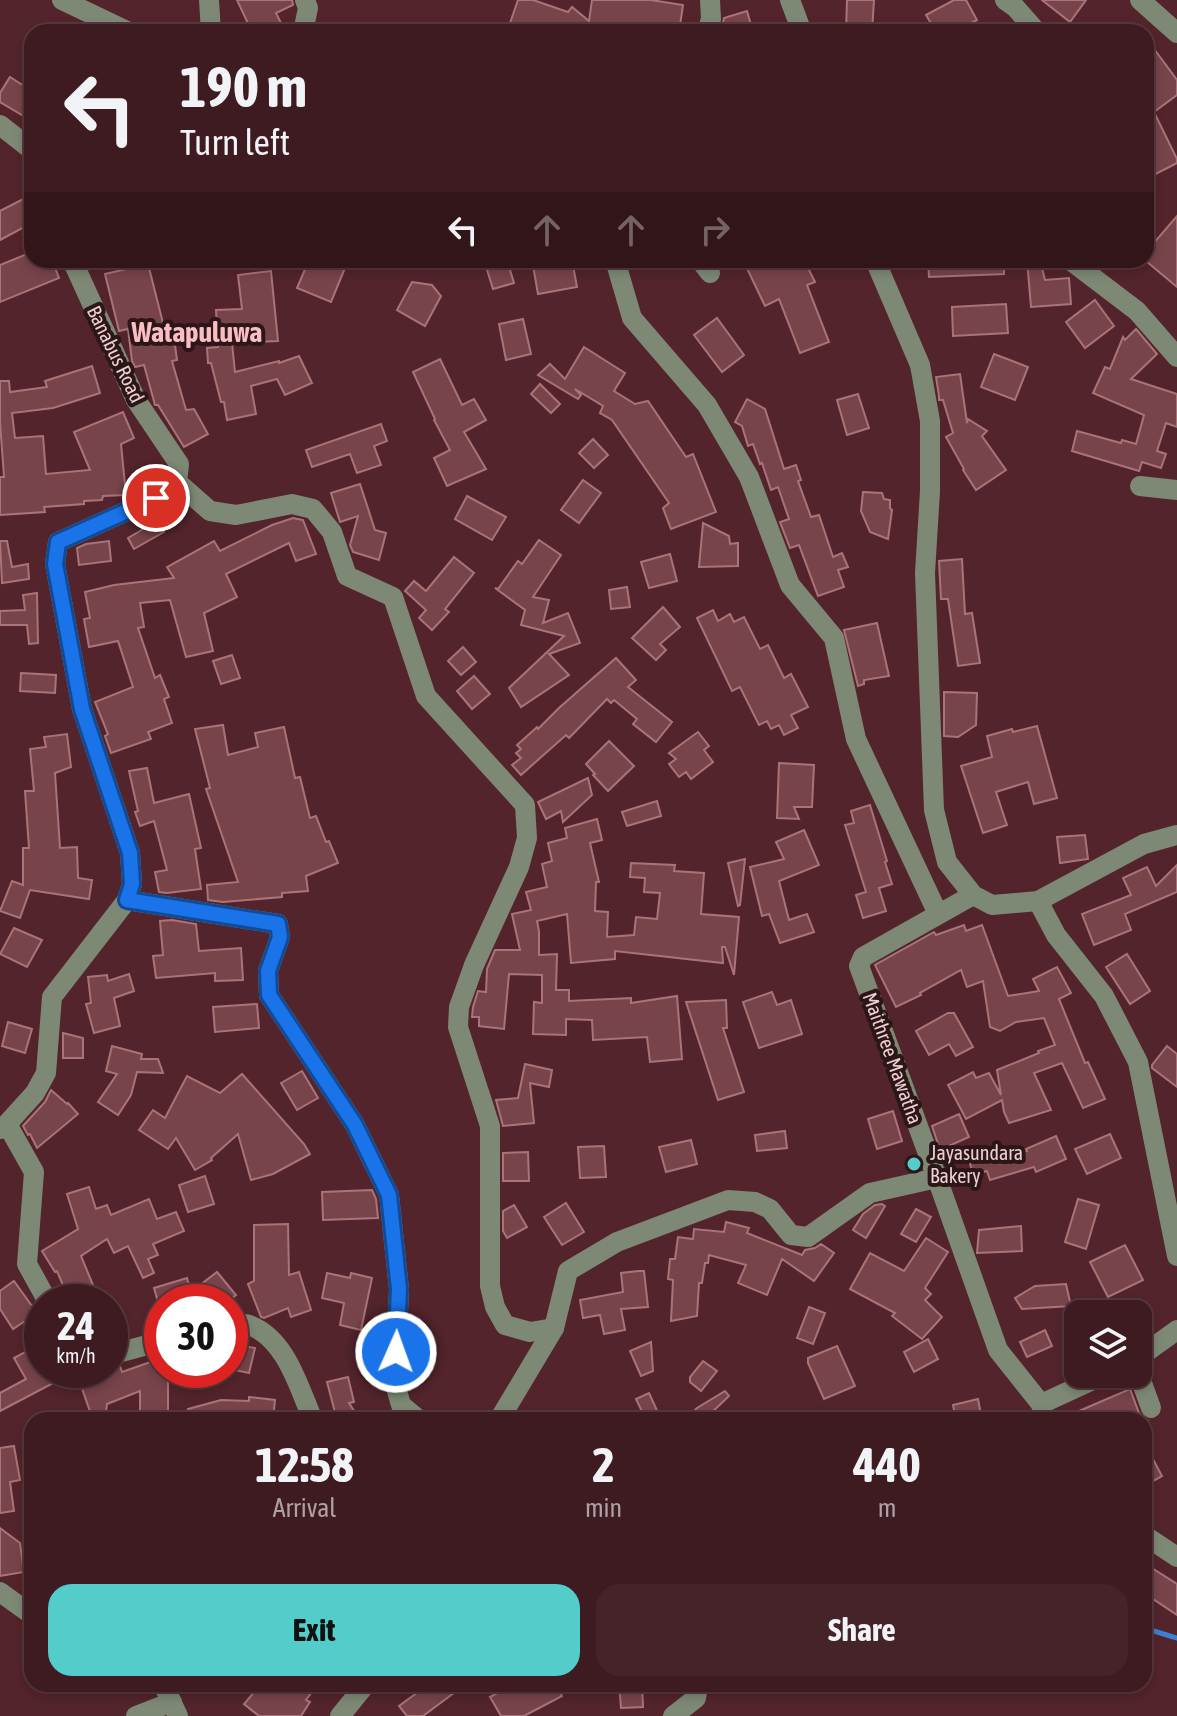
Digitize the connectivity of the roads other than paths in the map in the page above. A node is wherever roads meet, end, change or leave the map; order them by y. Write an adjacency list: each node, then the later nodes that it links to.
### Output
1 (62, 0): 8 (street)
2 (209, 0): 9 (street)
3 (305, 0): 10 (street)
4 (710, 0): 11 (street)
5 (790, 0): 12 (street)
6 (1005, 0): 13 (street)
7 (1140, 0): 14 (street)
8 (112, 24)
9 (210, 24)
10 (305, 24)
11 (709, 24)
12 (799, 24)
13 (1030, 24)
14 (1177, 33)
15 (0, 125): 16 (street)
16 (24, 144)
17 (76, 268): 22 (street, Banabus Road)
18 (617, 268): 29 (street)
19 (878, 268): 26 (street)
20 (1081, 268): 21 (street)
21 (1177, 357)
22 (177, 482): 27 (street); 35 (street)
23 (1140, 486): 24 (street)
24 (1177, 490)
25 (1177, 835): 28 (street)
26 (973, 895): 28 (street); 29 (street, Maithree Mawatha)
27 (127, 900): 30 (street); 42 (street)
28 (1038, 901): 32 (street)
29 (938, 914): 31 (street, Maithree Mawatha)
30 (4, 1126): 33 (street)
31 (937, 1178): 35 (street); 44 (street, Maithree Mawatha)
32 (1177, 1256)
33 (38, 1284)
34 (248, 1325): 41 (street)
35 (554, 1328): 43 (street)
36 (1177, 1330): 37 (street)
37 (1152, 1348)
38 (1083, 1388): 44 (street)
39 (1144, 1388): 40 (street)
40 (1151, 1408)
41 (310, 1412)
42 (409, 1412)
43 (504, 1412)
44 (1043, 1412)
45 (1152, 1540): 46 (street)
46 (1177, 1557)
47 (0, 1592): 48 (street)
48 (24, 1609)
49 (360, 1692): 53 (street)
50 (697, 1699): 54 (street)
51 (171, 1701): 52 (street)
52 (136, 1716)
53 (340, 1716)
54 (673, 1716)

